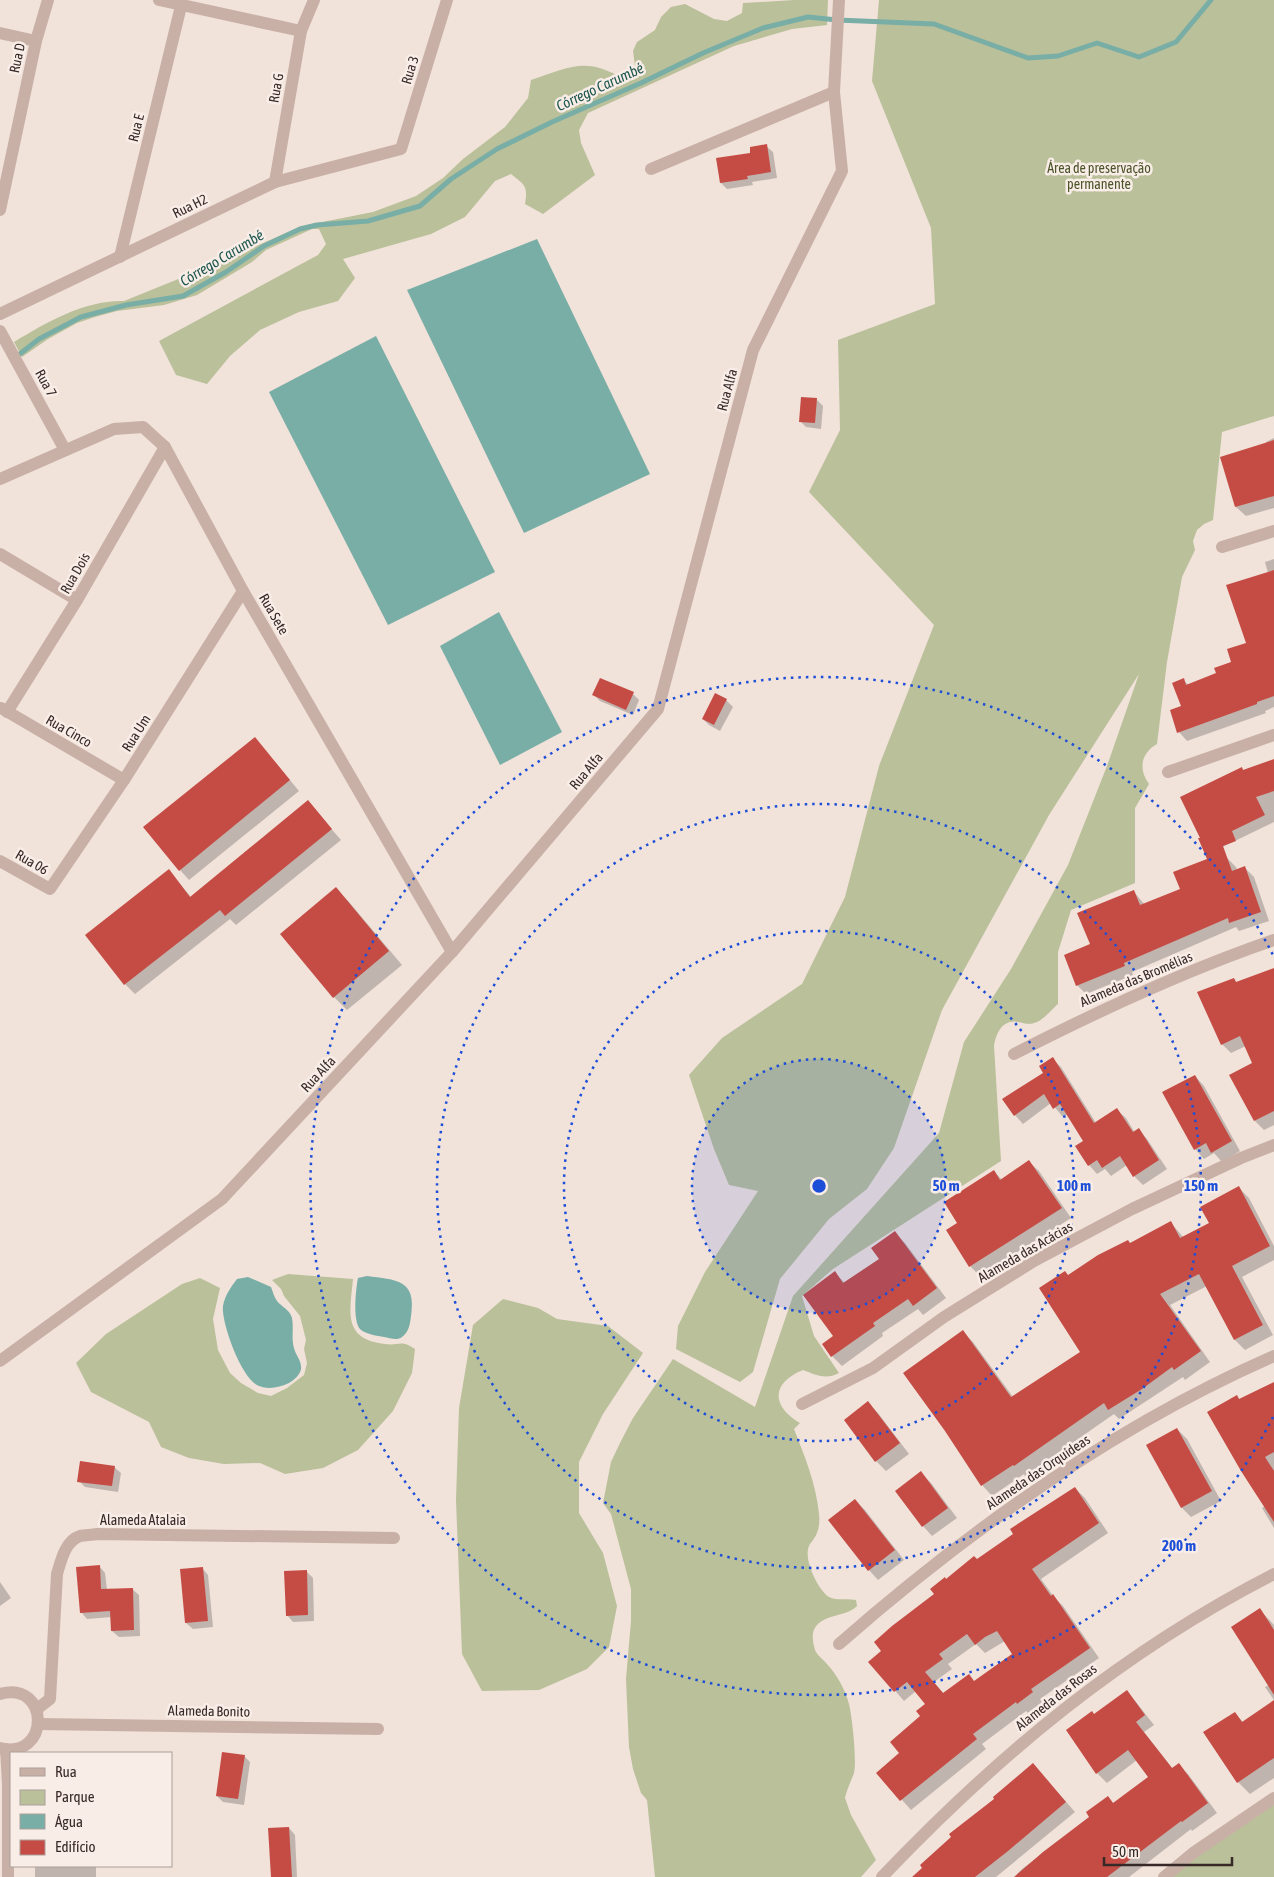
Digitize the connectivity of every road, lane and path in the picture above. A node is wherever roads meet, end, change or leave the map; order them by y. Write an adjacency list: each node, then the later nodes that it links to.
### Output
1 (48, 0): 9 (street, Rua D)
2 (158, 0): 6 (street)
3 (314, 0): 7 (street, Rua G)
4 (447, 0): 11 (street, Rua 3)
5 (838, 0): 10 (street, Rua Alfa)
6 (181, 6): 7 (street); 16 (street, Rua E)
7 (301, 31): 14 (street, Rua G)
8 (0, 33): 9 (street)
9 (36, 41): 12 (street, Rua D)
10 (834, 92): 13 (street); 34 (street, Rua Alfa)
11 (401, 149): 14 (street, Rua H2)
12 (5, 168): 15 (street, Rua D)
13 (651, 169)
14 (275, 182): 16 (street, Rua H2)
15 (0, 210)
16 (120, 256): 17 (street, Rua H2)
17 (0, 314)
18 (0, 331): 20 (street, Rua 7)
19 (165, 447): 20 (street, Rua Sete); 25 (street, Rua Sete); 26 (street, Rua Dois)
20 (65, 450): 21 (street, Rua Sete)
21 (0, 479)
22 (1274, 531): 23 (street)
23 (1222, 547)
24 (0, 554): 26 (street)
25 (243, 591): 30 (street, Rua Um); 34 (street, Rua Sete)
26 (77, 600): 27 (street, Rua Dois)
27 (3, 710): 30 (street, Rua Cinco)
28 (1274, 734): 29 (street)
29 (1168, 772)
30 (124, 780): 32 (street, Rua Um)
31 (0, 861): 32 (street, Rua 06)
32 (50, 890)
33 (1274, 940): 35 (street, Alameda das Bromélias)
34 (452, 952): 38 (street, Rua Alfa)
35 (1014, 1054)
36 (1274, 1145): 39 (street, Alameda das Acácias)
37 (1274, 1356): 42 (street, Alameda das Orquídeas)
38 (0, 1361)
39 (802, 1404)
40 (394, 1538): 44 (street, Alameda Atalaia)
41 (1274, 1574): 50 (street, Alameda das Rosas)
42 (840, 1644)
43 (0, 1694): 44 (street)
44 (37, 1710): 45 (street)
45 (39, 1724): 46 (street, Alameda Bonito); 47 (street)
46 (378, 1729)
47 (3, 1748): 49 (street)
48 (1274, 1798): 51 (street)
49 (8, 1877)
50 (882, 1877)
51 (1164, 1877)

